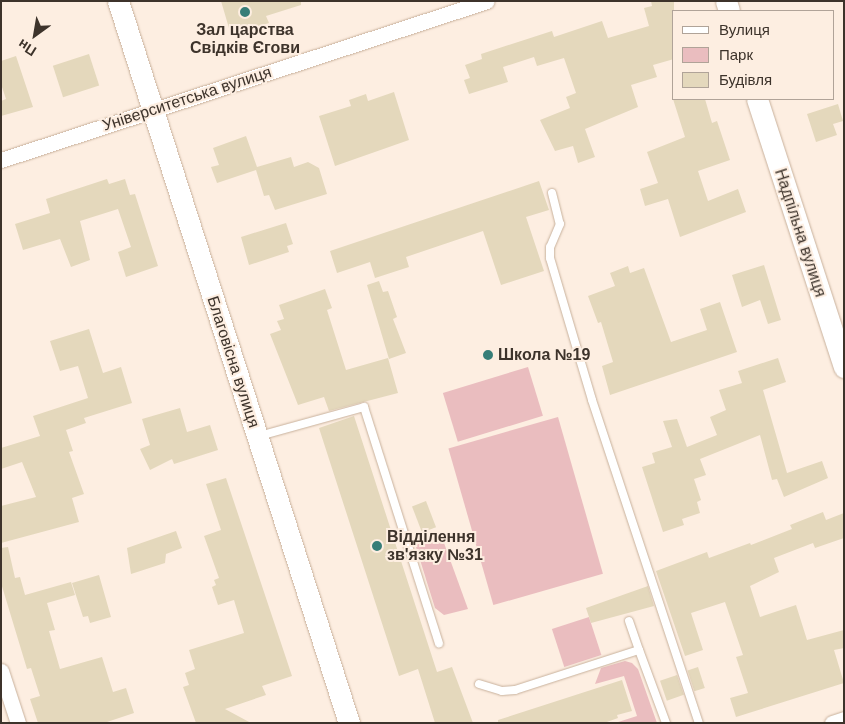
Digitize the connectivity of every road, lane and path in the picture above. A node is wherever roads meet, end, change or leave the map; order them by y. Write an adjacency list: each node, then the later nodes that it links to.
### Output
1 (118, 1): 4 (main road, Благовісна вулиця)
2 (487, 1): 4 (street, Університетська вулиця)
3 (757, 100): 7 (main road, Надпільна вулиця)
4 (155, 109): 5 (street, Університетська вулиця); 8 (main road, Благовісна вулиця)
5 (1, 160)
6 (552, 193): 18 (lane)
7 (844, 367)
8 (258, 437): 10 (lane); 16 (main road, Благовісна вулиця)
9 (629, 621): 11 (lane)
10 (439, 643)
11 (639, 650): 13 (lane); 17 (lane)
12 (1, 670): 15 (street)
13 (479, 684)
14 (844, 719): 19 (street)
15 (18, 723)
16 (349, 723)
17 (666, 723)
18 (699, 723)
19 (832, 723)

